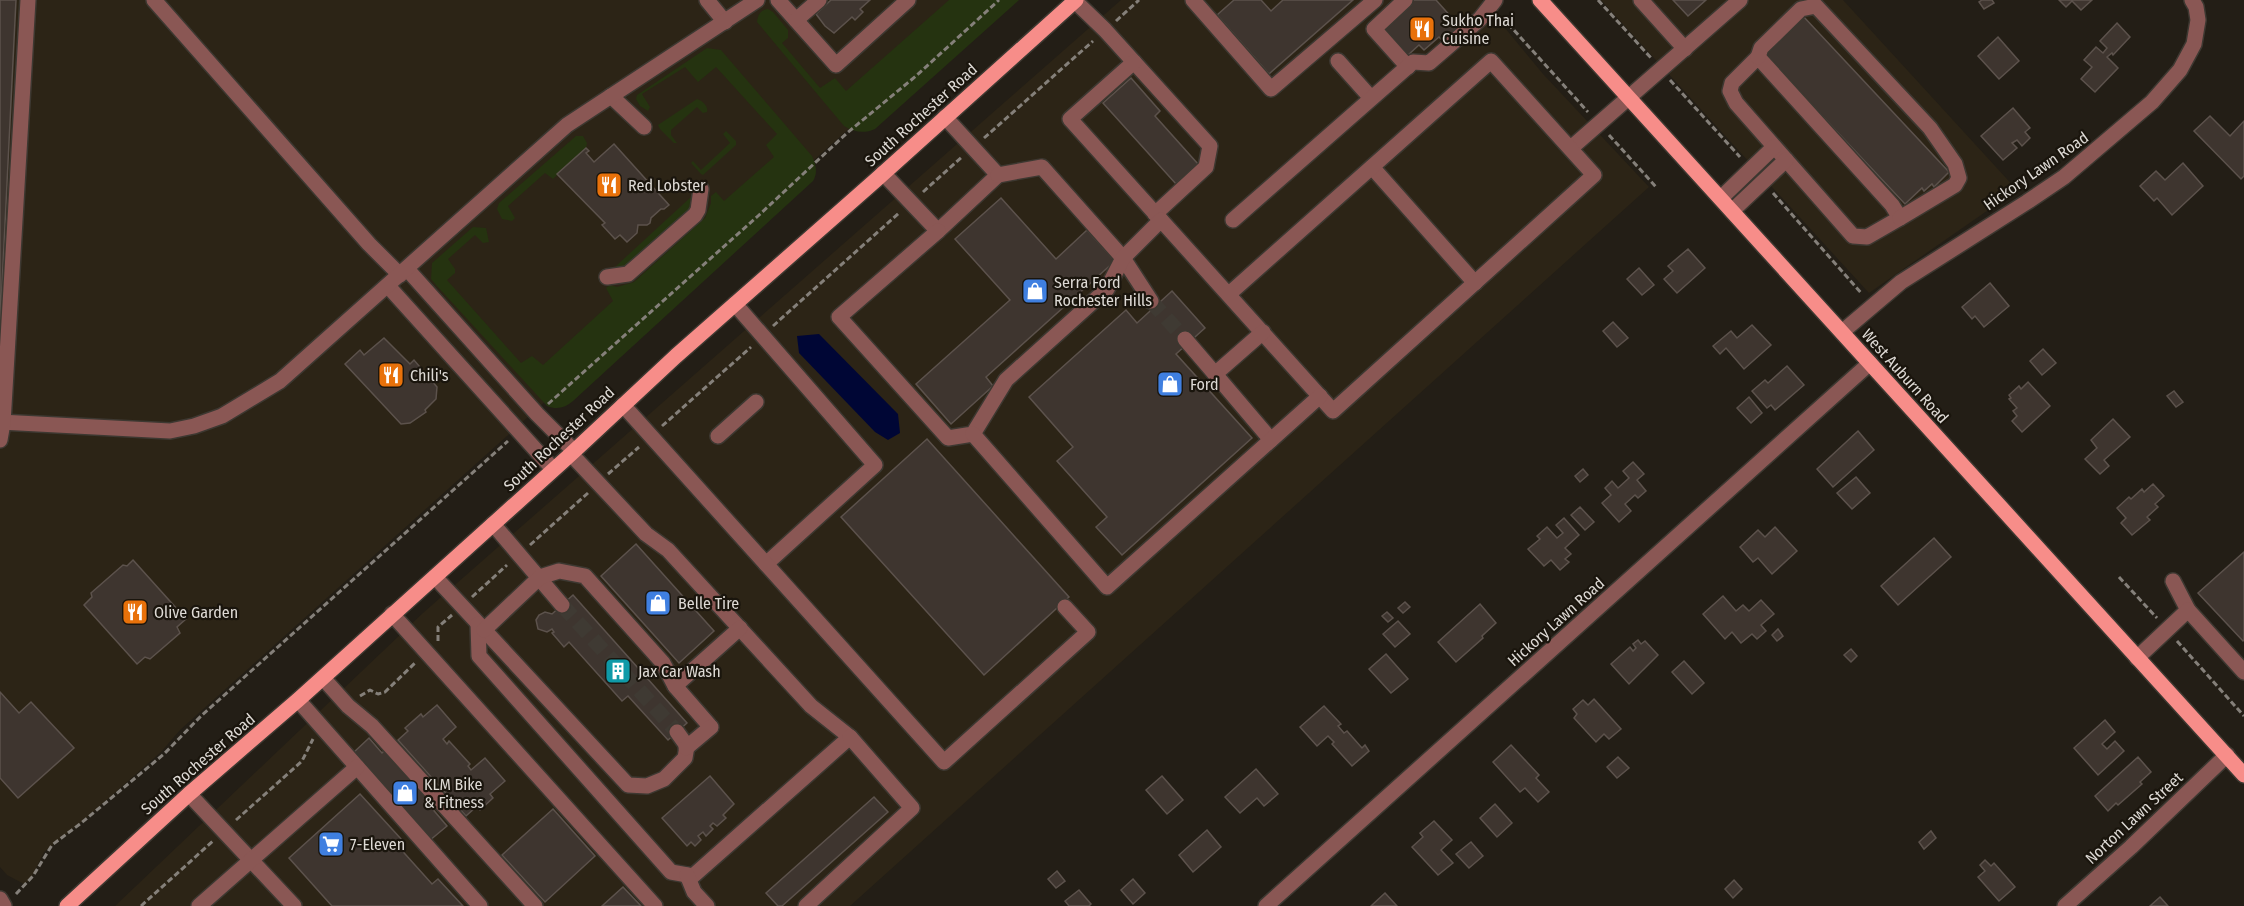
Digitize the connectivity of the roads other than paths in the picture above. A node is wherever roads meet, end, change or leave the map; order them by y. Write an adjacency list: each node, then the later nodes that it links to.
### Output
1 (28, 0): 58 (street)
2 (154, 0): 43 (street)
3 (707, 0): 18 (street)
4 (757, 0): 18 (street)
5 (778, 0): 17 (street)
6 (819, 0): 17 (street)
7 (908, 0): 17 (street)
8 (1075, 0): 22 (street); 27 (main road, South Rochester Road)
9 (1193, 0): 10 (street)
10 (1375, 0)
11 (1405, 0): 23 (street)
12 (1641, 0): 19 (street)
13 (1740, 0): 19 (street)
14 (2192, 0): 51 (street, Hickory Lawn Road)
15 (1493, 2): 23 (street)
16 (1544, 2): 26 (main road, West Auburn Road)
17 (796, 20)
18 (725, 22): 24 (street)
19 (1685, 49): 26 (street)
20 (1758, 57): 29 (street); 39 (street); 39 (street)
21 (1338, 61): 25 (street)
22 (1134, 63): 38 (street); 38 (street)
23 (1408, 67): 25 (street)
24 (611, 96): 28 (street); 43 (street)
25 (1371, 98): 40 (street)
26 (1630, 99): 30 (street); 36 (main road, West Auburn Road)
27 (945, 117): 33 (main road, South Rochester Road); 34 (street)
28 (644, 127)
29 (1774, 147): 31 (street); 36 (street)
30 (1571, 148): 32 (street); 45 (street)
31 (1786, 160): 37 (street); 39 (street)
32 (1372, 167): 45 (street); 47 (street)
33 (883, 173): 41 (street); 49 (main road, South Rochester Road)
34 (998, 175): 41 (street); 42 (street)
35 (701, 189): 44 (street)
36 (1720, 198): 37 (main road, West Auburn Road)
37 (1732, 211): 51 (main road, West Auburn Road)
38 (1158, 217): 42 (street); 47 (street)
39 (1900, 218)
40 (1233, 220)
41 (938, 231): 59 (street)
42 (1123, 258): 48 (street); 59 (street)
43 (404, 272): 46 (street); 63 (street)
44 (607, 277)
45 (1474, 283): 55 (street)
46 (388, 285): 58 (street); 64 (street)
47 (1229, 294): 50 (street)
48 (1151, 301)
49 (735, 304): 57 (main road, South Rochester Road); 66 (street)
50 (1263, 332): 54 (street); 55 (street)
51 (1842, 332): 53 (main road, West Auburn Road)
52 (1185, 339): 54 (street)
53 (1870, 363): 76 (main road, West Auburn Road); 100 (street, Hickory Lawn Road)
54 (1215, 374): 62 (street)
55 (1320, 396): 62 (street)
56 (756, 402): 60 (street)
57 (623, 405): 63 (main road, South Rochester Road); 66 (street)
58 (2, 423): 61 (street)
59 (972, 434): 62 (street)
60 (718, 436)
61 (0, 440)
62 (1271, 440)
63 (573, 452): 64 (main road, South Rochester Road); 75 (street)
64 (554, 469): 65 (main road, South Rochester Road)
65 (493, 524): 67 (main road, South Rochester Road); 68 (street)
66 (766, 564): 71 (street)
67 (435, 577): 73 (main road, South Rochester Road); 74 (street)
68 (540, 577): 70 (street); 74 (street); 79 (street)
69 (2173, 581): 72 (street)
70 (562, 605)
71 (1065, 607)
72 (2188, 610): 76 (street); 77 (street)
73 (392, 614): 78 (main road, South Rochester Road); 97 (street)
74 (481, 627): 83 (street); 89 (street)
75 (740, 628): 79 (street); 82 (street)
76 (2137, 658): 84 (main road, West Auburn Road)
77 (2244, 672)
78 (323, 678): 80 (main road, South Rochester Road); 96 (street)
79 (675, 686): 83 (street)
80 (298, 700): 85 (street); 87 (main road, South Rochester Road)
81 (677, 732): 83 (street)
82 (850, 736): 89 (street); 99 (street)
83 (686, 748)
84 (2227, 755): 86 (main road, West Auburn Road); 101 (street, Norton Lawn Street)
85 (357, 767): 88 (street); 95 (street)
86 (2244, 775)
87 (189, 794): 88 (street); 92 (main road, South Rochester Road)
88 (250, 859): 93 (street); 94 (street)
89 (687, 875): 98 (street)
90 (0, 899): 91 (street)
91 (4, 906)
92 (67, 906)
93 (199, 906)
94 (294, 906)
95 (480, 906)
96 (535, 906)
97 (655, 906)
98 (707, 906)
99 (806, 906)
100 (1266, 906)
101 (2065, 906)

